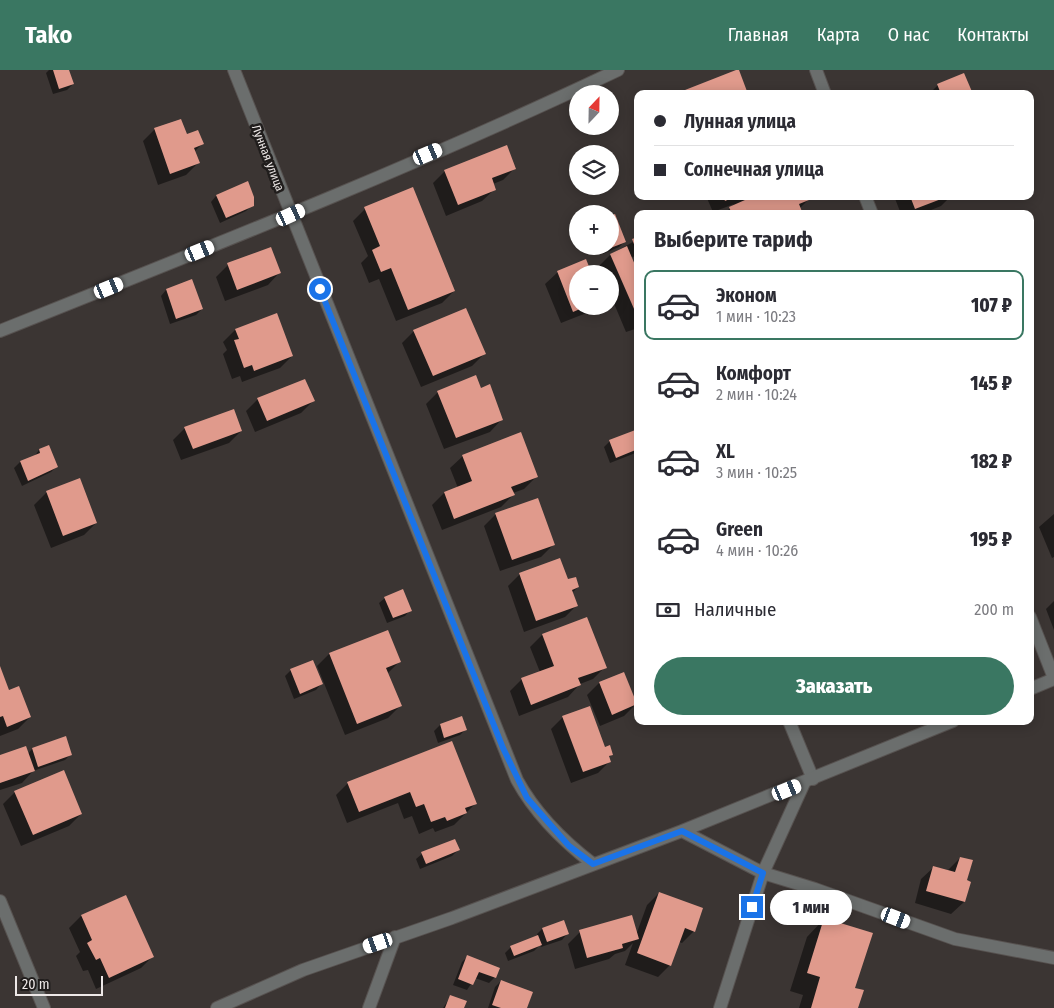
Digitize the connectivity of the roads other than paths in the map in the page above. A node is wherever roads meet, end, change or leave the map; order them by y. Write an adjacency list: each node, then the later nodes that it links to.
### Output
1 (234, 70): 5 (street, Лунная улица)
2 (618, 70): 5 (street)
3 (816, 70): 4 (street)
4 (824, 90)
5 (291, 215): 6 (street); 14 (street, Лунная улица)
6 (0, 331)
7 (1034, 627): 8 (street)
8 (1054, 679): 9 (street)
9 (1034, 687)
10 (790, 725): 12 (street)
11 (943, 725): 12 (street)
12 (808, 781): 13 (street); 15 (street)
13 (682, 831): 14 (street); 15 (street)
14 (593, 864): 17 (street)
15 (763, 873): 18 (street); 22 (street)
16 (0, 901): 19 (street)
17 (395, 937): 20 (street); 21 (street)
18 (1054, 958)
19 (44, 1008)
20 (217, 1008)
21 (369, 1008)
22 (720, 1008)

